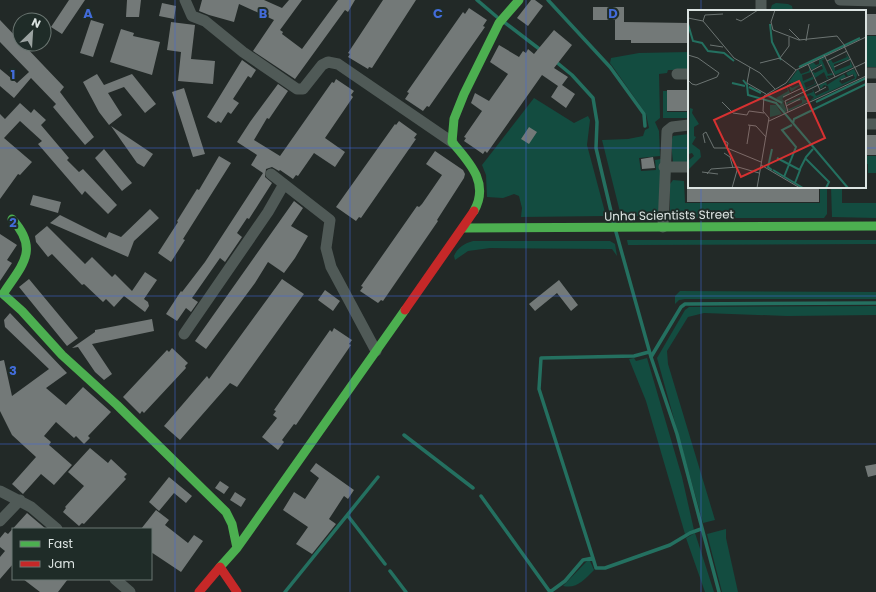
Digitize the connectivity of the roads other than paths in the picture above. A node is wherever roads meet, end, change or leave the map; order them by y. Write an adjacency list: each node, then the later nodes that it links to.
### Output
1 (185, 0): 8 (street)
2 (519, 0): 8 (street)
3 (840, 0): 4 (street)
4 (876, 1)
5 (677, 74): 6 (street)
6 (688, 74)
7 (688, 125): 9 (street)
8 (452, 142): 16 (street)
9 (664, 167): 10 (street); 15 (street)
10 (688, 167)
11 (271, 174): 12 (street)
12 (284, 184): 18 (street); 19 (street)
13 (12, 219): 17 (street)
14 (876, 226): 15 (street, Unha Scientists Street)
15 (663, 227): 16 (street, Unha Scientists Street)
16 (463, 228): 19 (street)
17 (2, 294): 24 (street)
18 (184, 334)
19 (376, 351): 24 (street)
20 (0, 491): 21 (street)
21 (20, 500): 22 (street); 23 (street)
22 (0, 521)
23 (56, 528)
24 (237, 548): 25 (street)
25 (220, 567): 28 (street); 29 (street)
26 (116, 580): 27 (street)
27 (130, 592)
28 (200, 592)
29 (237, 592)

